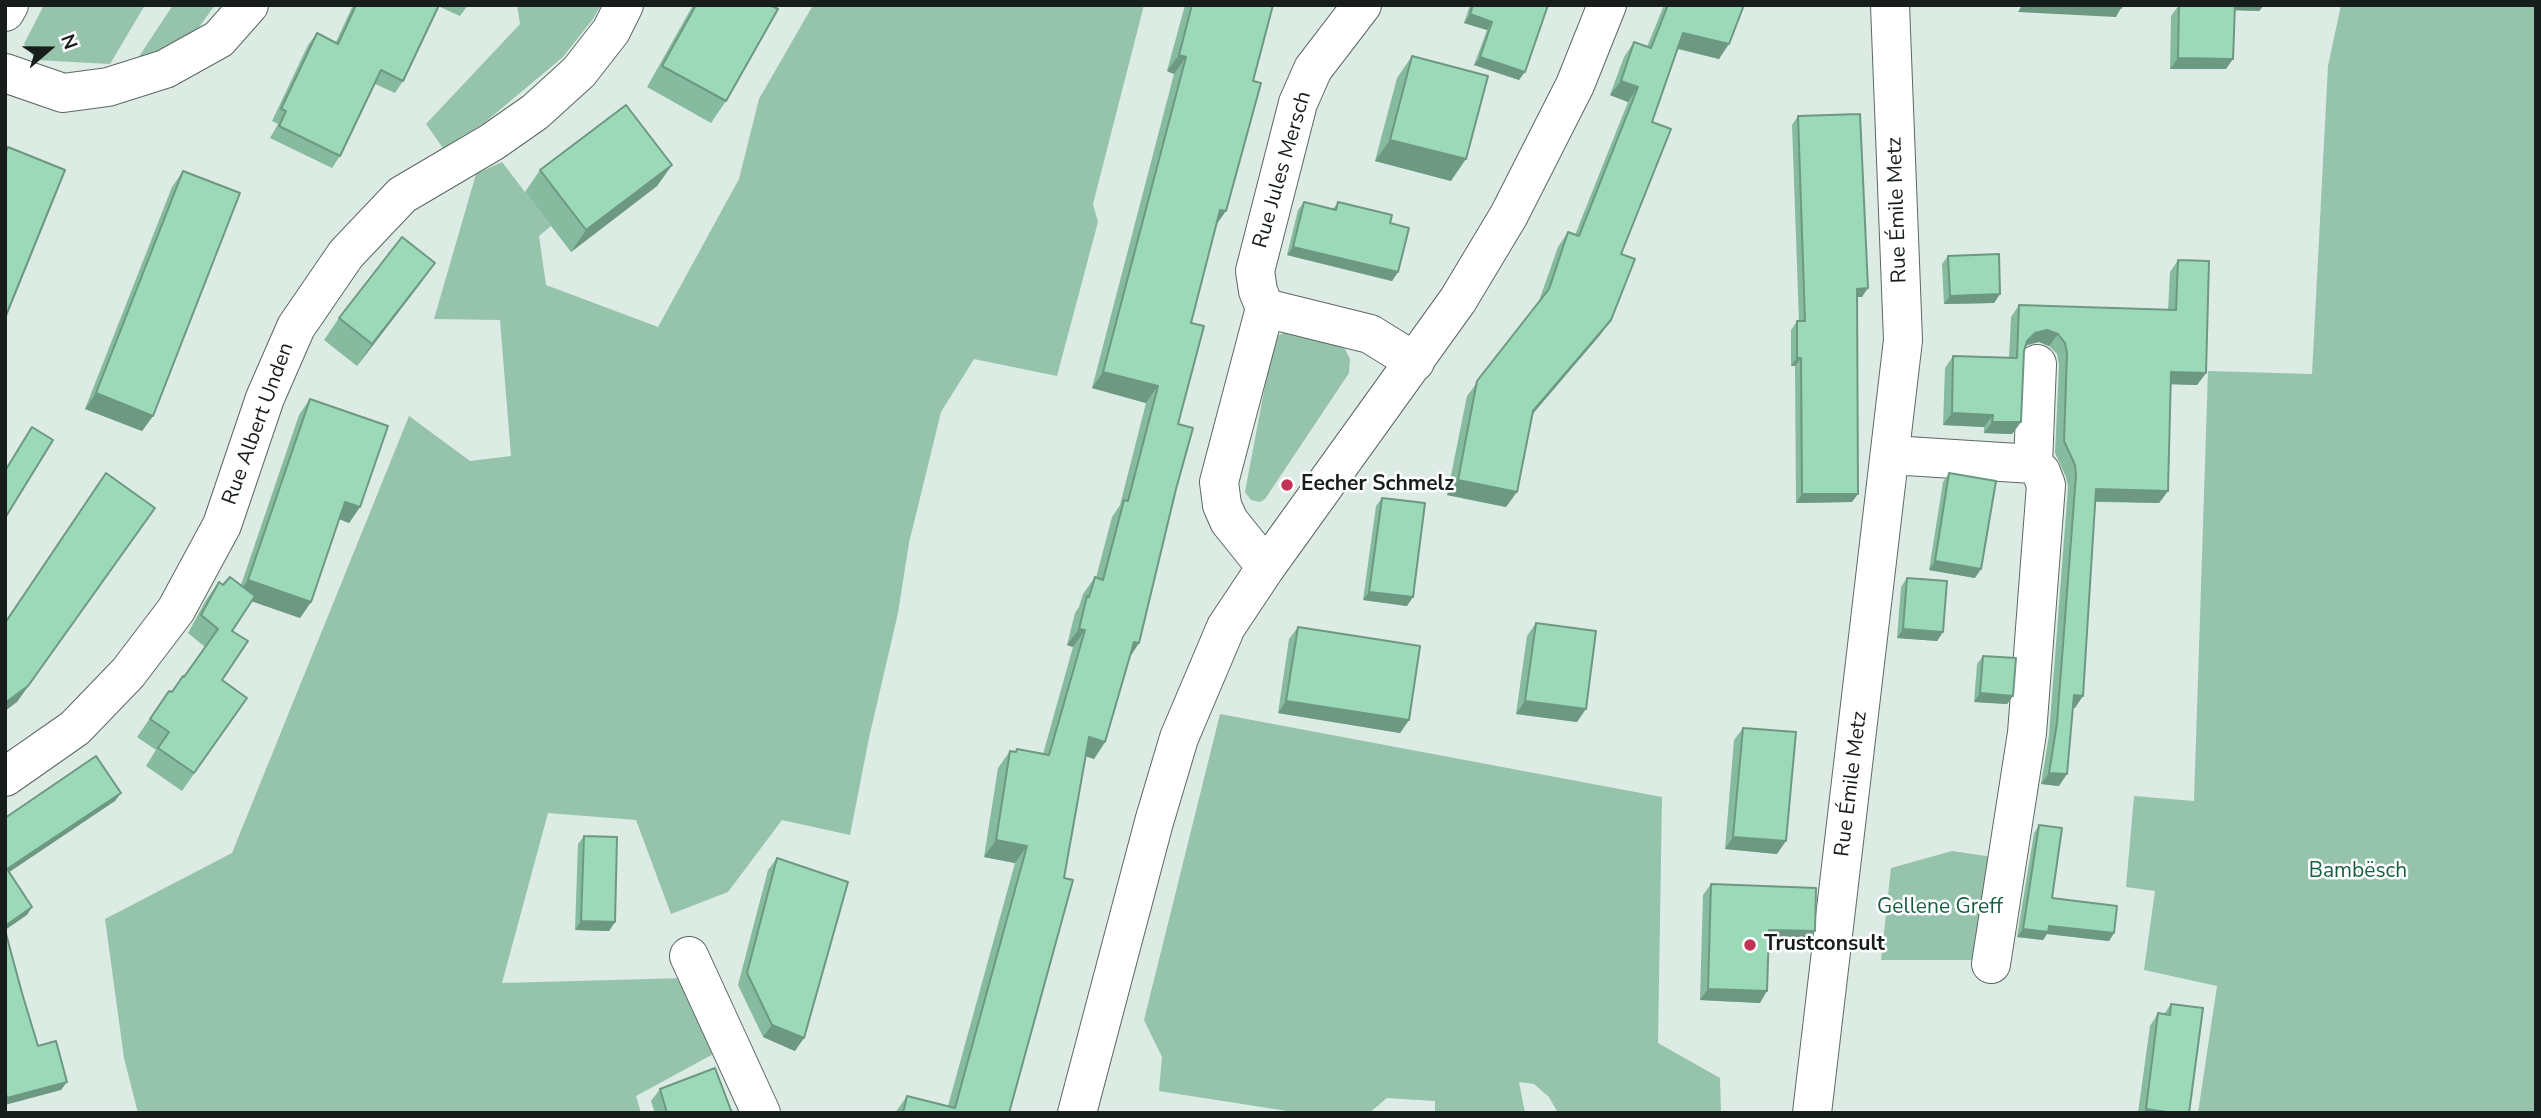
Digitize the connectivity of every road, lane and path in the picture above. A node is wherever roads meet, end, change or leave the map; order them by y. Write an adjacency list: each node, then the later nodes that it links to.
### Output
1 (9, 5): 7 (street)
2 (249, 5): 8 (street)
3 (624, 5): 15 (street, Rue Albert Unden)
4 (1362, 5): 9 (street, Rue Jules Mersch)
5 (1607, 5): 10 (street)
6 (1890, 5): 12 (street, Rue Émile Metz)
7 (5, 12)
8 (5, 73)
9 (1265, 308): 10 (street); 14 (street)
10 (1415, 362): 14 (street)
11 (2038, 364): 13 (street)
12 (1891, 455): 13 (street); 20 (street, Rue Émile Metz)
13 (2033, 464): 17 (street)
14 (1266, 567): 19 (street)
15 (5, 777)
16 (689, 956): 18 (street)
17 (1991, 964)
18 (761, 1113)
19 (1077, 1113)
20 (1812, 1113)

